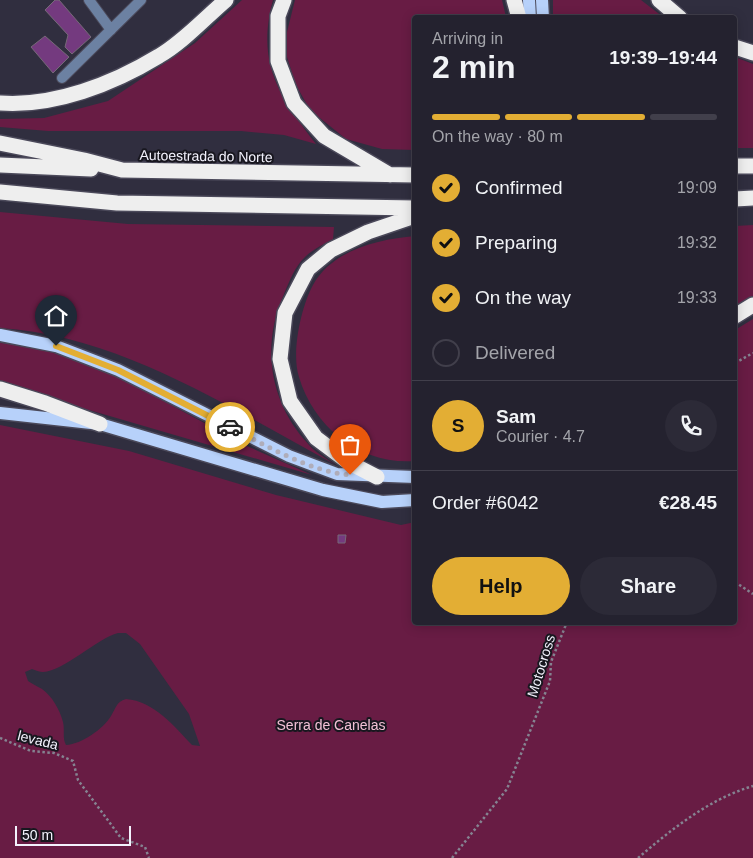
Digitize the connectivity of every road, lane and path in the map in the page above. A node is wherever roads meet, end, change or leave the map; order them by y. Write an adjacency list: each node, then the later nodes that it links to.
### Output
1 (89, 0): 13 (street)
2 (141, 0): 13 (street)
3 (226, 0): 17 (highway)
4 (284, 0): 24 (highway)
5 (514, 0): 9 (highway)
6 (529, 0): 10 (main road)
7 (542, 0): 11 (main road)
8 (659, 0): 12 (highway)
9 (518, 15)
10 (530, 15)
11 (543, 15)
12 (676, 15)
13 (111, 30): 16 (street)
14 (737, 48): 15 (highway)
15 (753, 53)
16 (62, 78)
17 (0, 103)
18 (0, 143): 22 (highway, Autoestrada do Norte)
19 (0, 165): 22 (highway)
20 (737, 166): 21 (highway)
21 (753, 166)
22 (122, 170): 24 (highway, Autoestrada do Norte)
23 (412, 175): 24 (highway, Autoestrada do Norte)
24 (391, 176)
25 (0, 192): 28 (highway)
26 (753, 198): 27 (highway)
27 (737, 199)
28 (412, 208)
29 (412, 217): 38 (highway)
30 (753, 305): 31 (highway)
31 (737, 315)
32 (0, 335): 38 (main road)
33 (753, 353): 34 (path)
34 (737, 362)
35 (0, 389): 37 (highway)
36 (0, 413): 37 (main road)
37 (100, 424): 40 (main road)
38 (377, 477): 39 (main road)
39 (412, 477)
40 (412, 500)
41 (737, 583): 42 (path)
42 (753, 594)
43 (566, 625): 47 (path, Motocross)
44 (0, 738): 46 (path, levada)
45 (753, 786): 48 (path)
46 (149, 858)
47 (452, 858)
48 (638, 858)

